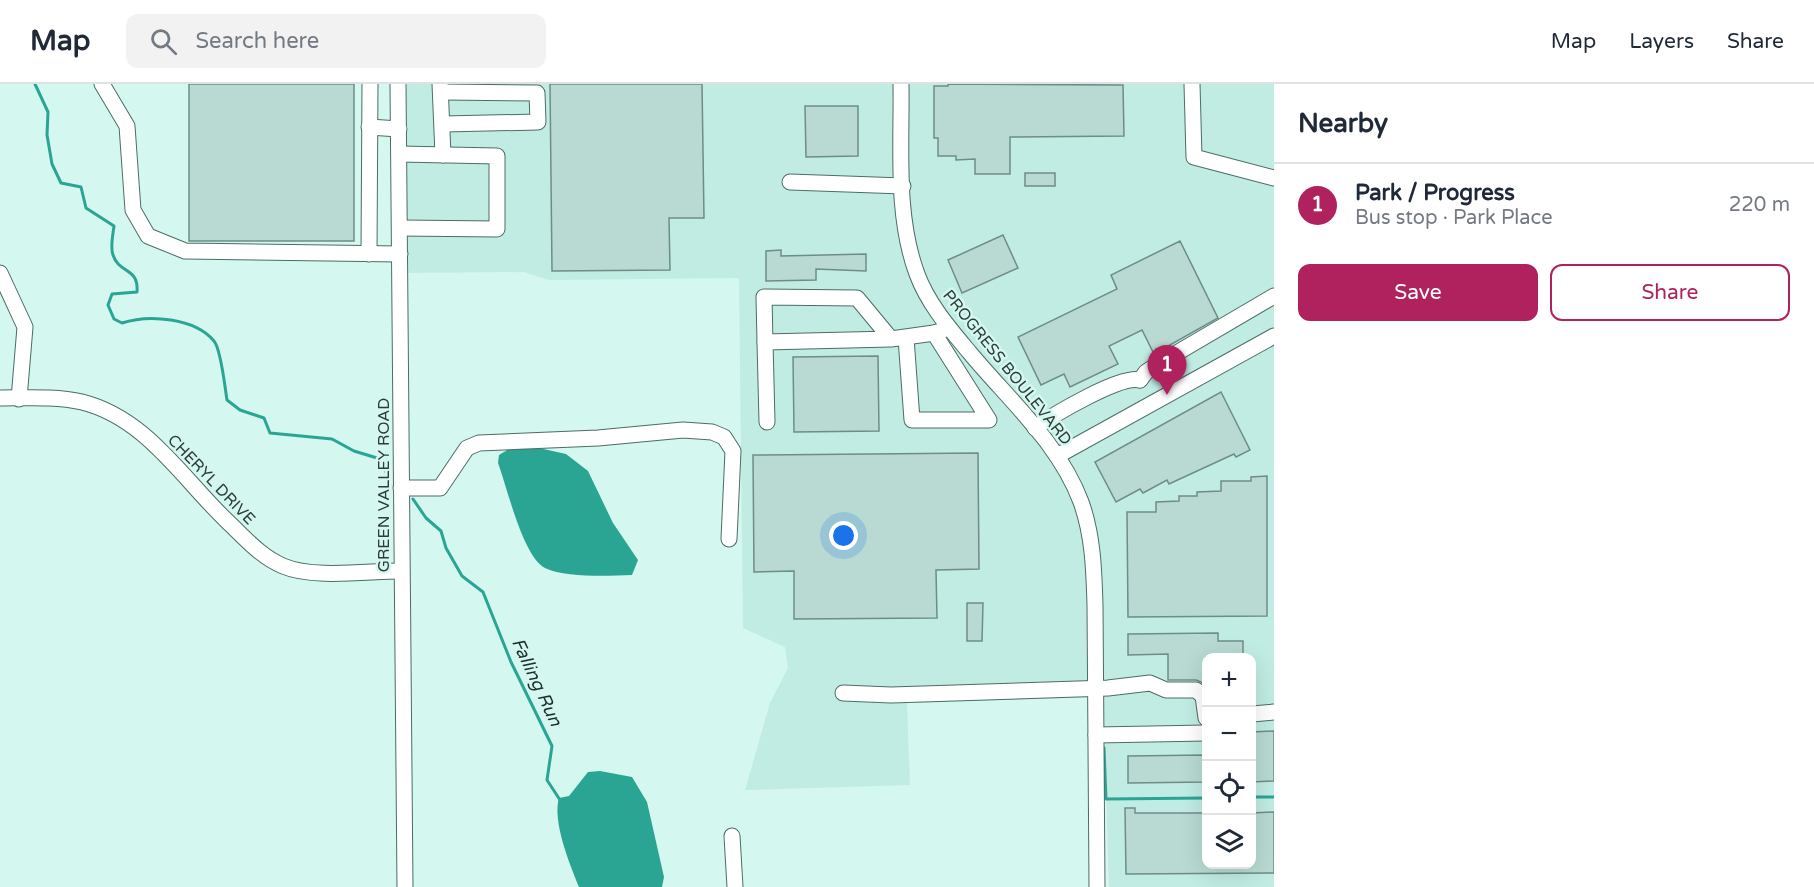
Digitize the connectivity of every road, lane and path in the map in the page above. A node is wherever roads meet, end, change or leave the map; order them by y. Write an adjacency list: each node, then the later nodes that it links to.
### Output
1 (102, 84): 18 (street)
2 (370, 84): 8 (street)
3 (398, 84): 7 (street, GREEN VALLEY ROAD)
4 (901, 84): 16 (street, PROGRESS BOULEVARD)
5 (1191, 84): 14 (street)
6 (441, 88): 9 (street); 9 (street)
7 (398, 100): 8 (street); 11 (street, GREEN VALLEY ROAD)
8 (370, 101): 10 (street)
9 (443, 124): 13 (street)
10 (369, 127): 11 (street); 18 (street)
11 (399, 129): 12 (street, GREEN VALLEY ROAD)
12 (399, 154): 13 (street); 17 (street, GREEN VALLEY ROAD)
13 (443, 155): 17 (street)
14 (1274, 178)
15 (790, 182): 16 (street)
16 (903, 186): 22 (street, PROGRESS BOULEVARD)
17 (400, 228): 19 (street, GREEN VALLEY ROAD)
18 (369, 254): 19 (street)
19 (400, 254): 34 (street, GREEN VALLEY ROAD)
20 (0, 273): 29 (street)
21 (1271, 302): 27 (street)
22 (949, 328): 23 (street); 32 (street, PROGRESS BOULEVARD)
23 (934, 333): 25 (street); 25 (street)
24 (1274, 336): 30 (street)
25 (898, 338): 26 (street); 26 (street)
26 (765, 342): 31 (street)
27 (1140, 380): 30 (street); 32 (street)
28 (0, 398): 29 (street, CHERYL DRIVE)
29 (18, 399): 36 (street, CHERYL DRIVE)
30 (1155, 402): 33 (street)
31 (767, 422)
32 (1035, 428): 33 (street, PROGRESS BOULEVARD)
33 (1057, 456): 37 (street, PROGRESS BOULEVARD)
34 (400, 488): 35 (street); 36 (street, GREEN VALLEY ROAD)
35 (729, 539)
36 (401, 571): 45 (street, GREEN VALLEY ROAD)
37 (1096, 687): 38 (street); 39 (street); 43 (street, PROGRESS BOULEVARD)
38 (843, 693)
39 (1204, 707)
40 (1274, 712): 41 (street)
41 (1256, 714)
42 (1202, 734): 43 (street)
43 (1096, 735): 47 (street, PROGRESS BOULEVARD)
44 (732, 836): 46 (street)
45 (405, 887)
46 (735, 887)
47 (1097, 887)

